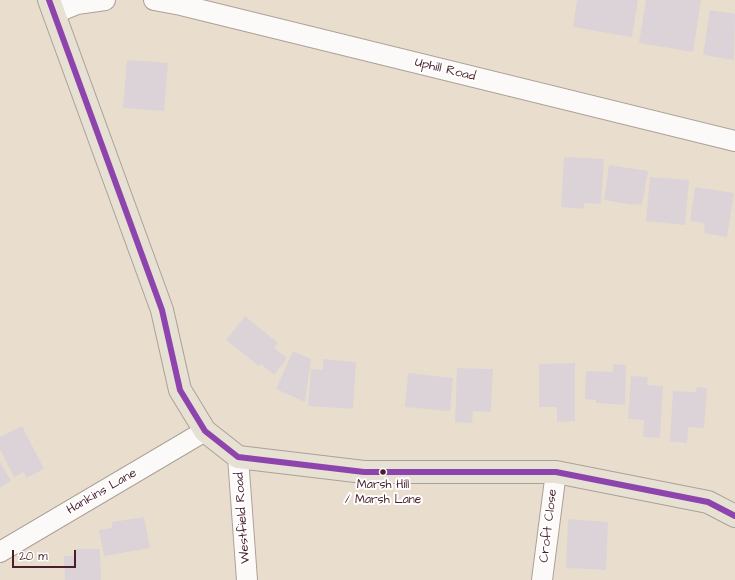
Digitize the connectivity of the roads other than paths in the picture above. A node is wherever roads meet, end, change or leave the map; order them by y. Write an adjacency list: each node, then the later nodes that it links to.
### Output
1 (105, 0): 3 (street)
2 (154, 0): 4 (street, Uphill Road)
3 (52, 6): 5 (main road)
4 (735, 142)
5 (205, 431): 6 (main road); 9 (street, Hankins Lane)
6 (238, 457): 7 (main road); 10 (street, Westfield Road)
7 (556, 472): 8 (main road); 11 (street, Croft Close)
8 (735, 516)
9 (0, 552)
10 (247, 580)
11 (542, 580)

